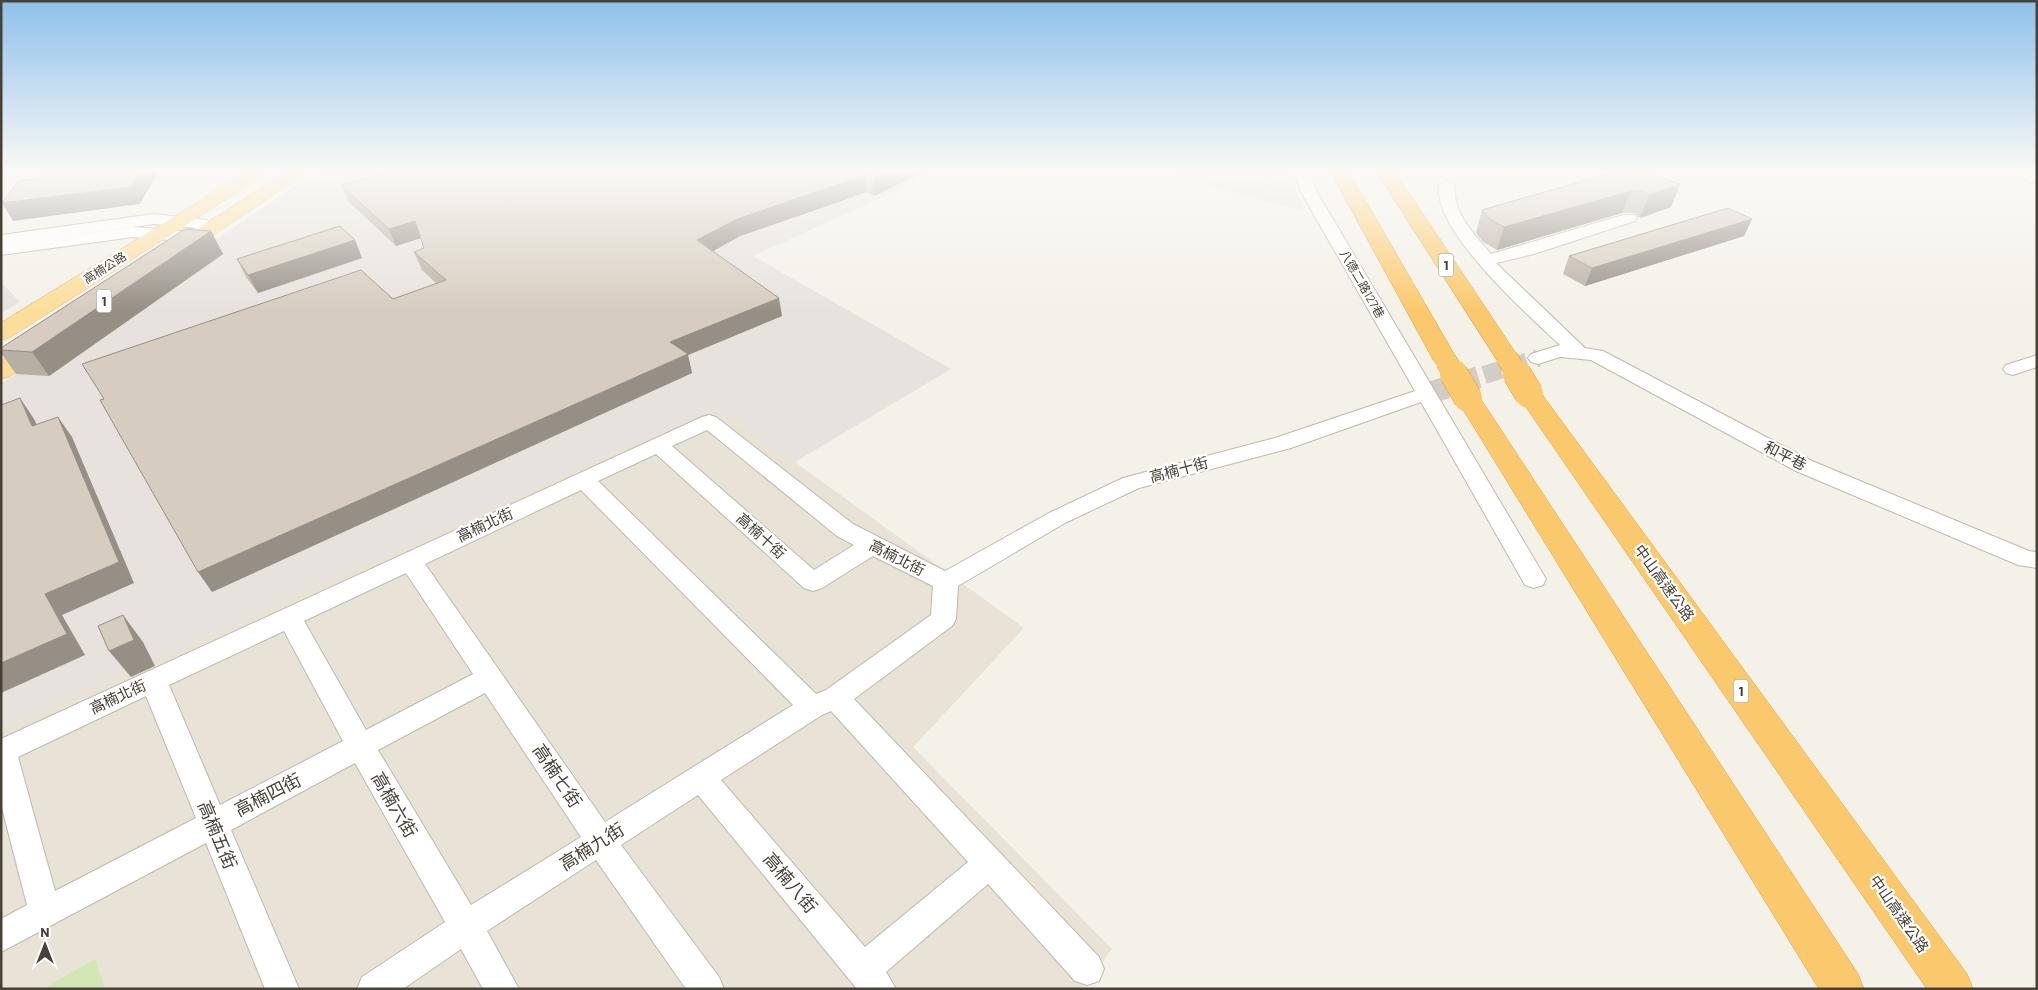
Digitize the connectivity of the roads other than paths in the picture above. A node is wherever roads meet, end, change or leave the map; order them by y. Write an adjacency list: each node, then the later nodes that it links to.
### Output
1 (180, 218): 11 (main road, 高楠公路 / 1)
2 (184, 218): 11 (main road, 高楠公路 / 1)
3 (216, 218): 10 (main road, 高楠公路 / 1)
4 (219, 218): 10 (main road, 高楠公路 / 1)
5 (1324, 218): 25 (street, 八德二路127巷)
6 (1366, 218): 52 (highway, bridge)
7 (1416, 218): 53 (highway, 中山高速公路 / 1, bridge)
8 (1456, 218): 14 (street)
9 (1629, 218): 14 (street)
10 (204, 227): 11 (main road, 高楠公路 / 1); 15 (main road, 高楠公路 / 1)
11 (166, 229): 12 (street); 13 (street); 16 (main road, 高楠公路 / 1); 17 (main road, 高楠公路 / 1); 20 (main road, 高楠公路 / 1)
12 (1, 240)
13 (1, 250)
14 (1487, 260): 19 (street)
15 (162, 261)
16 (1, 321)
17 (1, 333)
18 (57, 333): 24 (main road)
19 (1579, 353): 21 (street, 和平巷); 29 (street, 和平巷)
20 (1, 354)
21 (1538, 358)
22 (2037, 361): 23 (street)
23 (2013, 369)
24 (1, 372)
25 (1426, 394): 31 (street, 八德二路127巷); 32 (street, 高楠十街)
26 (658, 445): 27 (street, 高楠北街); 28 (street, 高楠北街); 28 (street, 高楠十街)
27 (583, 479): 30 (street, 高楠北街); 36 (street)
28 (872, 546): 32 (street, 高楠北街)
29 (2037, 560)
30 (410, 561): 33 (street, 高楠北街); 34 (street, 高楠七街)
31 (1534, 579)
32 (946, 582): 36 (street, 高楠九街)
33 (290, 618): 35 (street, 高楠北街); 37 (street, 高楠六街)
34 (491, 677): 37 (street, 高楠四街); 41 (street, 高楠七街)
35 (153, 680): 38 (street, 高楠北街); 40 (street, 高楠五街)
36 (824, 702): 39 (street, 高楠九街); 42 (street)
37 (361, 747): 40 (street, 高楠四街); 44 (street, 高楠六街)
38 (2, 751): 43 (street)
39 (701, 777): 41 (street, 高楠九街); 47 (street, 高楠八街)
40 (212, 824): 43 (street, 高楠四街); 48 (street, 高楠五街)
41 (601, 842): 44 (street, 高楠九街); 51 (street, 高楠七街)
42 (989, 863): 46 (street); 47 (street)
43 (45, 912): 45 (street, 高楠四街)
44 (465, 927): 49 (street, 高楠九街); 50 (street, 高楠六街)
45 (1, 936)
46 (1087, 969)
47 (871, 979)
48 (282, 989)
49 (374, 989)
50 (502, 989)
51 (707, 989)
52 (1843, 989)
53 (1952, 989)

